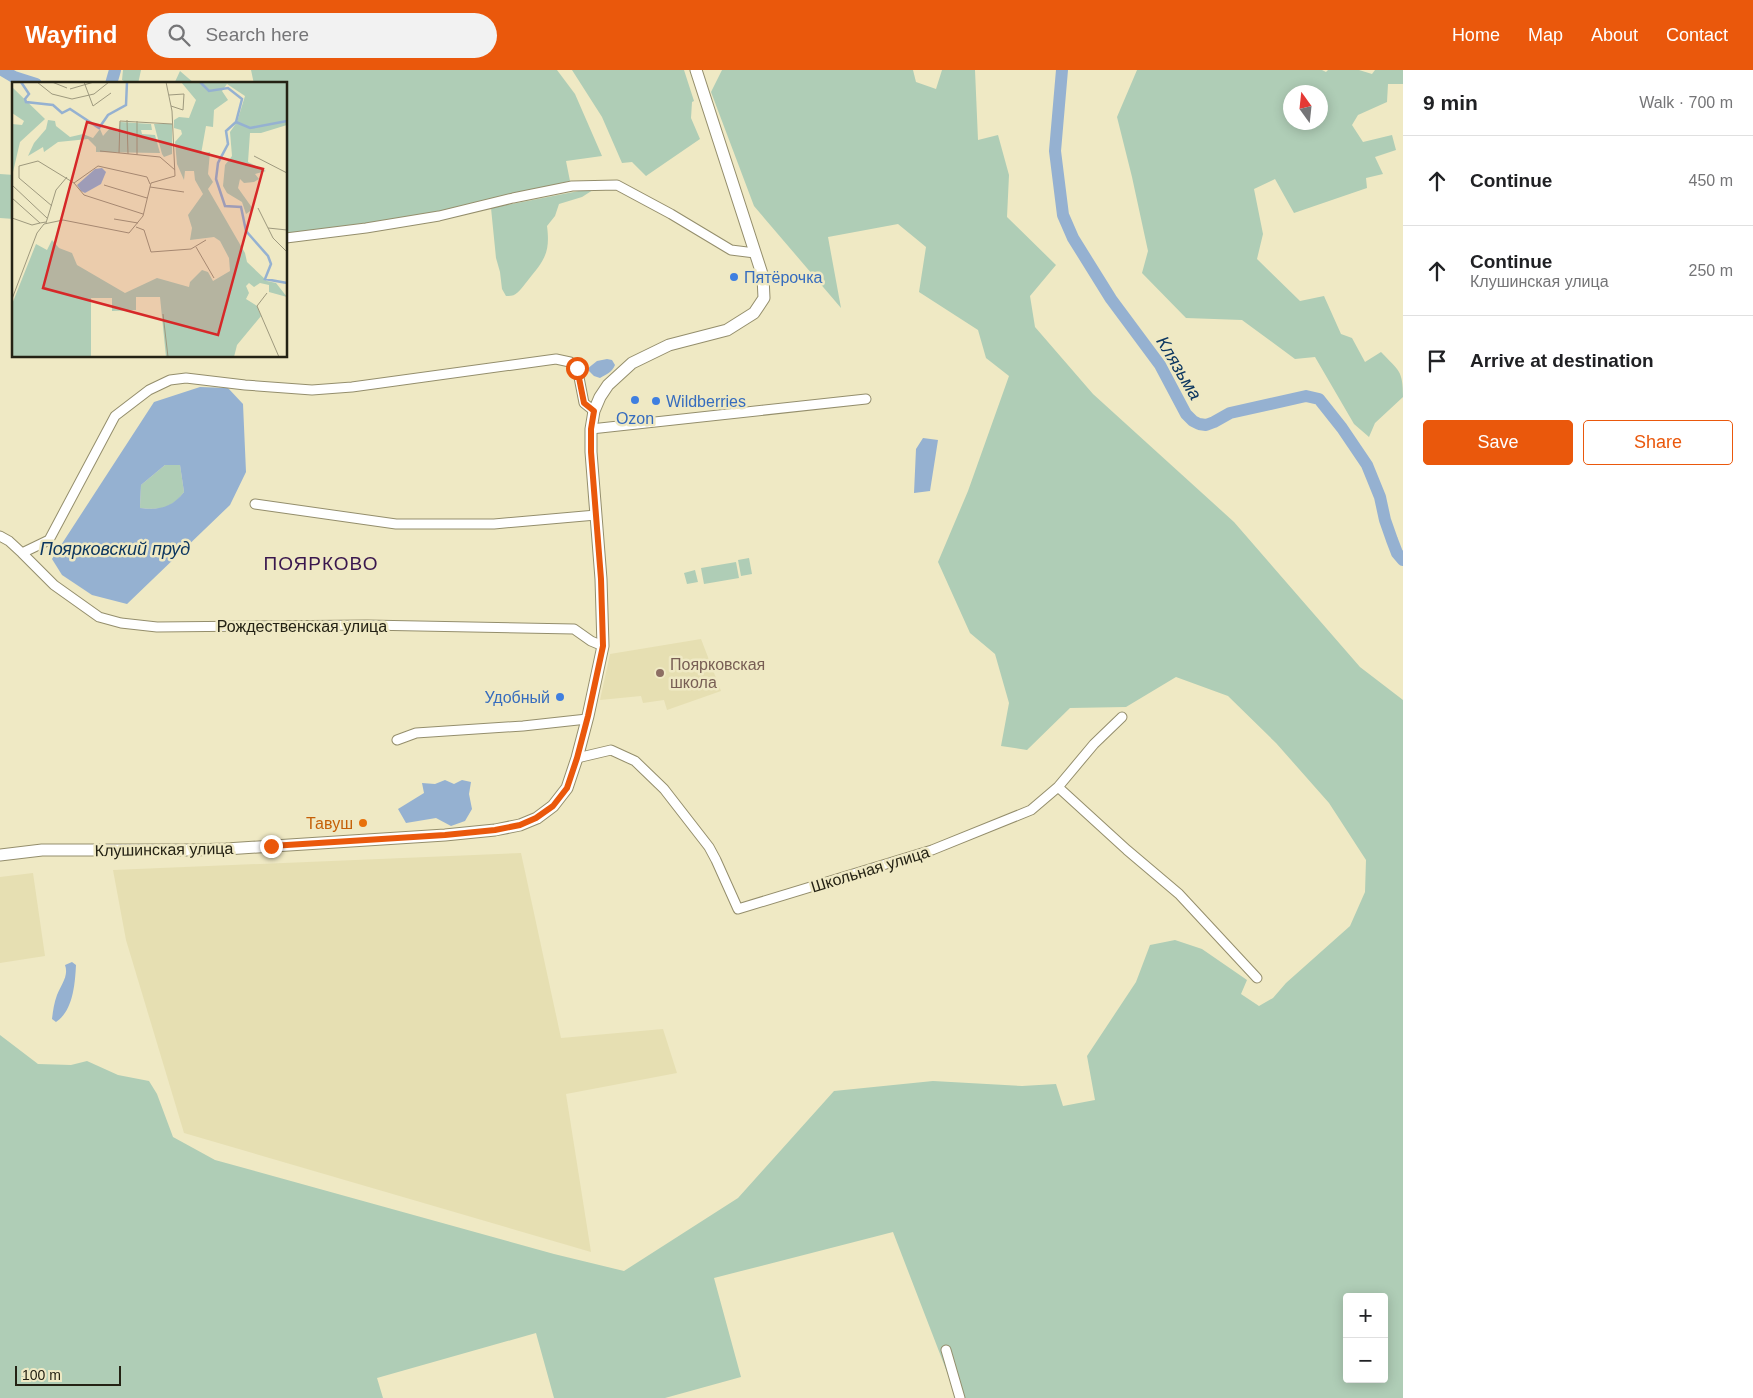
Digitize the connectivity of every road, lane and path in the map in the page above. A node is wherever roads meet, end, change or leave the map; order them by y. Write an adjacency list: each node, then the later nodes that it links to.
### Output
1 (696, 70): 3 (main road, Клушинская улица)
2 (288, 238): 3 (street)
3 (756, 253): 5 (main road, Клушинская улица)
4 (866, 399): 6 (street)
5 (594, 411): 6 (main road, Клушинская улица); 10 (street)
6 (591, 429): 8 (main road, Клушинская улица)
7 (255, 504): 8 (street)
8 (596, 515): 11 (main road, Клушинская улица)
9 (0, 536): 10 (street, Рождественская улица)
10 (22, 553): 11 (street, Рождественская улица)
11 (603, 646): 13 (main road, Клушинская улица)
12 (1122, 717): 16 (street, Школьная улица)
13 (587, 719): 14 (street); 15 (main road, Клушинская улица)
14 (397, 740)
15 (577, 758): 16 (street, Школьная улица); 17 (main road, Клушинская улица)
16 (1058, 787): 18 (street)
17 (0, 855)
18 (1257, 978)
19 (946, 1350): 20 (street)
20 (960, 1398)

